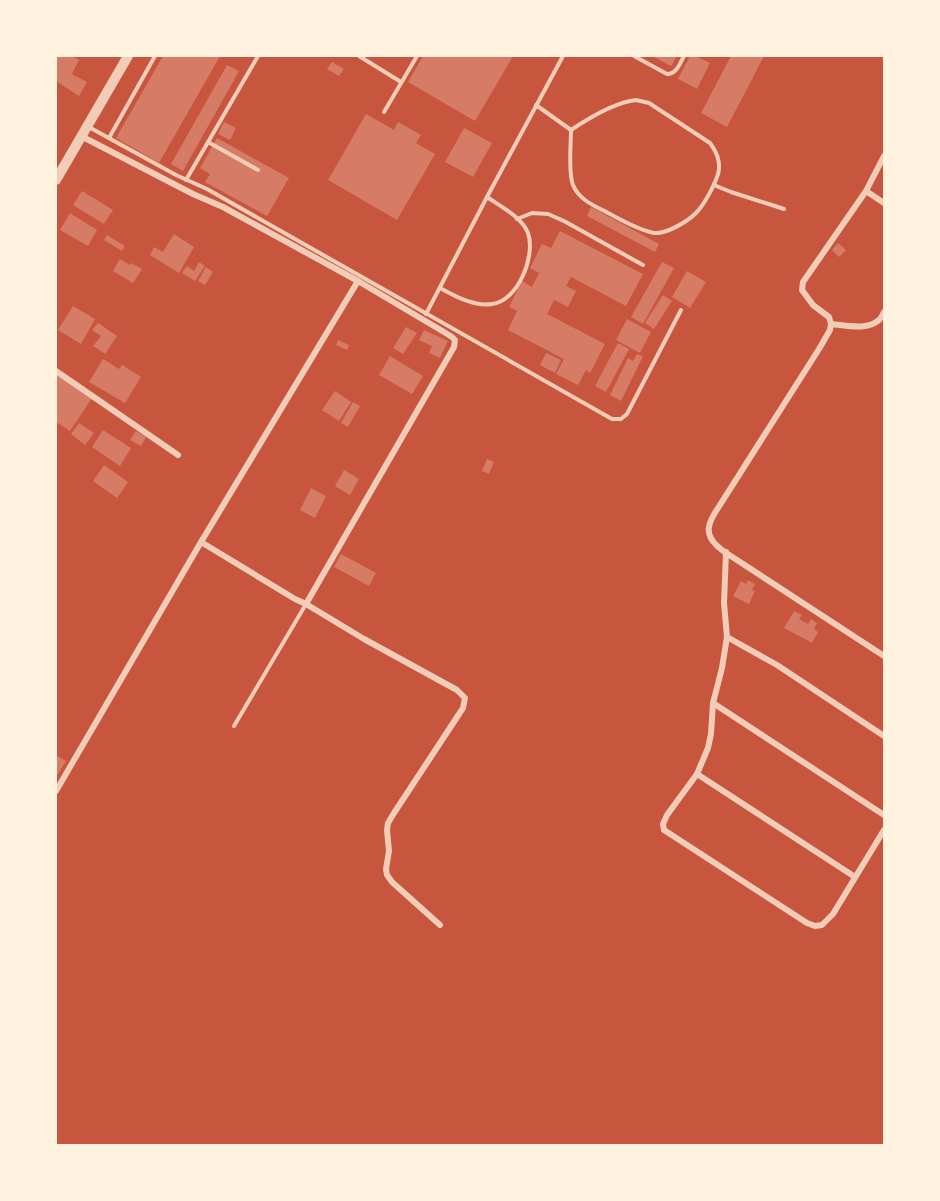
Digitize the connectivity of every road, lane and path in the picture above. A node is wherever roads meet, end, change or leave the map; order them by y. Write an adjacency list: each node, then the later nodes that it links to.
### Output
1 (128, 56): 13 (street)
2 (155, 56): 14 (lane)
3 (258, 56): 15 (lane)
4 (359, 56): 9 (lane)
5 (417, 56): 9 (lane)
6 (563, 56): 10 (lane)
7 (634, 56): 8 (lane)
8 (684, 56)
9 (401, 82): 11 (lane)
10 (536, 105): 12 (lane); 22 (lane)
11 (384, 112)
12 (571, 130): 20 (lane); 20 (lane)
13 (84, 131): 14 (lane); 18 (street); 27 (street)
14 (109, 138): 19 (lane)
15 (208, 142): 17 (lane); 19 (lane)
16 (885, 156): 21 (street)
17 (258, 170)
18 (56, 180)
19 (186, 180): 31 (lane)
20 (714, 185): 24 (lane)
21 (866, 191): 23 (street); 32 (street)
22 (487, 197): 25 (lane); 28 (lane)
23 (885, 202)
24 (784, 209)
25 (517, 219): 26 (lane); 28 (lane)
26 (643, 266)
27 (358, 281): 35 (street); 37 (street)
28 (440, 288): 31 (lane)
29 (681, 310): 31 (lane)
30 (885, 312): 32 (street)
31 (426, 314)
32 (831, 324): 36 (street)
33 (56, 371): 34 (street)
34 (178, 455)
35 (201, 542): 37 (street); 44 (street)
36 (726, 552): 38 (street); 39 (street)
37 (306, 604): 41 (lane); 48 (street)
38 (727, 637): 40 (street); 42 (street)
39 (885, 656)
40 (713, 703): 43 (street); 45 (street)
41 (234, 726)
42 (885, 736)
43 (697, 774): 47 (street); 47 (street)
44 (56, 791)
45 (885, 815)
46 (885, 830): 47 (street)
47 (855, 877)
48 (440, 925)

